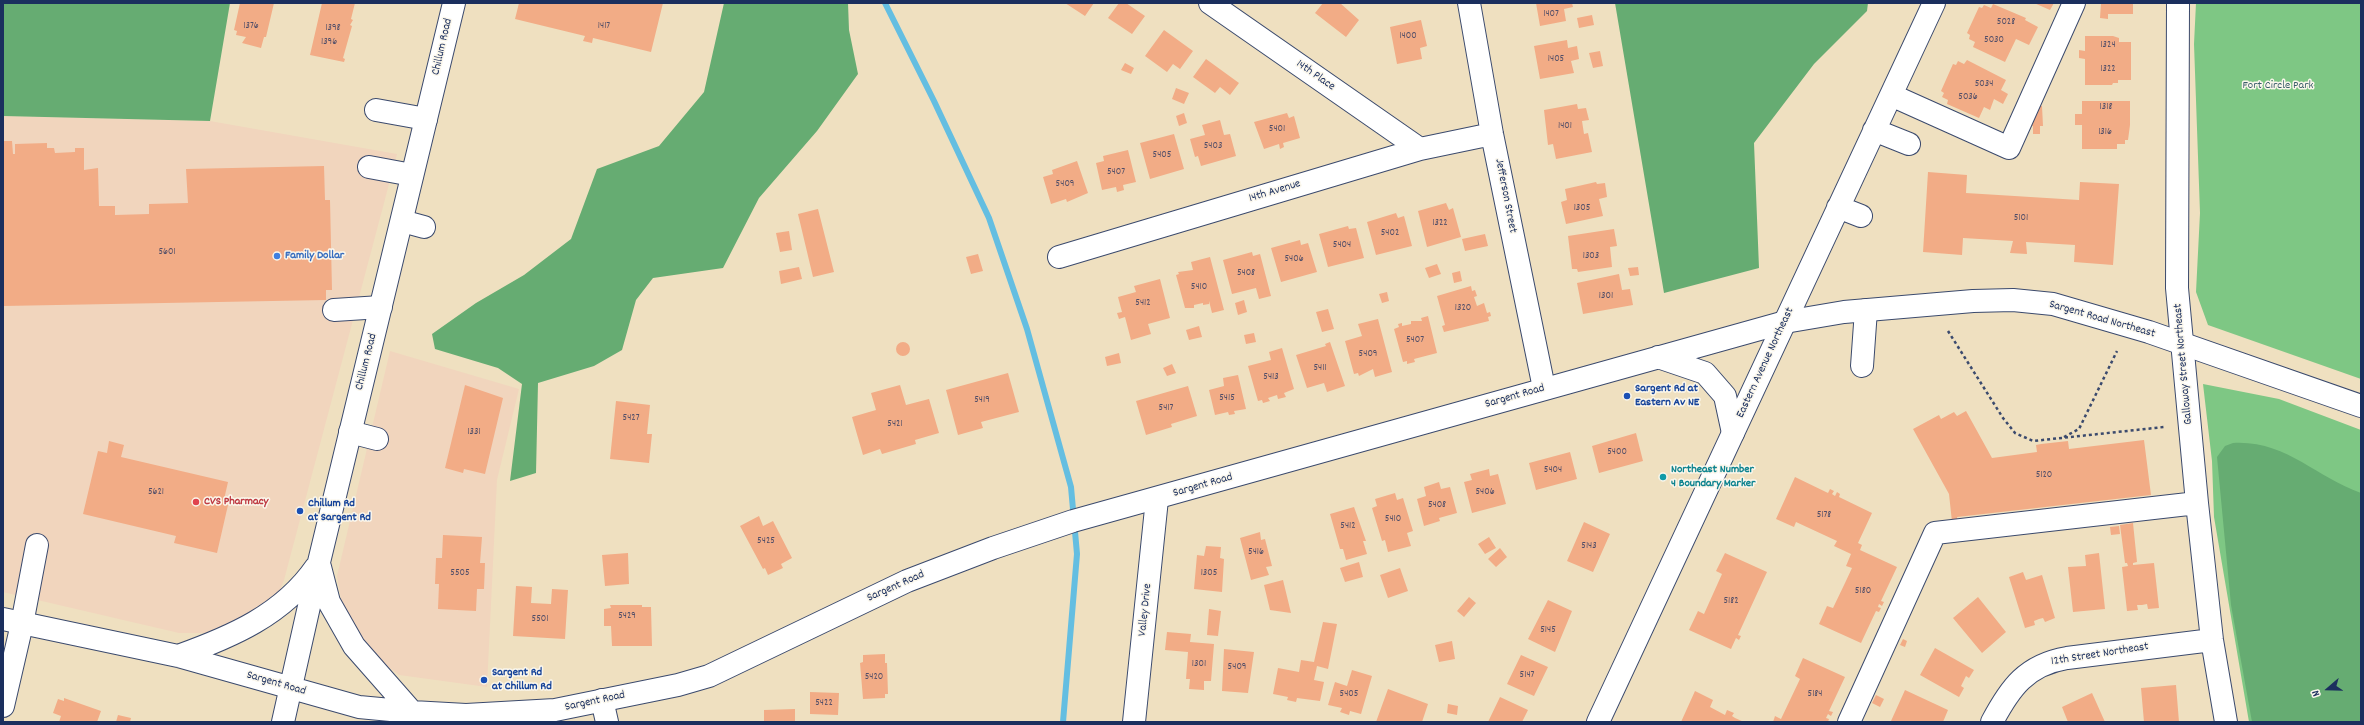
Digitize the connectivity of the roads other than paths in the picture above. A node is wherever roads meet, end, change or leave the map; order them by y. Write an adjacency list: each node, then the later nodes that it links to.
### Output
1 (454, 3): 9 (main road, Chillum Road)
2 (1210, 3): 13 (main road, 14th Place)
3 (1469, 3): 11 (main road, Jefferson Street)
4 (1934, 3): 7 (main road, Eastern Avenue Northeast)
5 (2074, 3): 7 (main road)
6 (2178, 3): 25 (main road, Galloway Street Northeast)
7 (1891, 95): 10 (main road, Eastern Avenue Northeast)
8 (376, 110): 9 (main road)
9 (426, 119): 15 (main road, Chillum Road)
10 (1874, 130): 12 (main road); 16 (main road, Eastern Avenue Northeast)
11 (1492, 134): 13 (main road, 14th Avenue); 28 (main road, Jefferson Street)
12 (1909, 144)
13 (1420, 149): 20 (main road, 14th Avenue)
14 (369, 166): 15 (main road)
15 (412, 175): 18 (main road, Chillum Road)
16 (1838, 207): 17 (main road); 24 (main road, Eastern Avenue Northeast)
17 (1861, 216)
18 (402, 221): 19 (main road); 21 (main road, Chillum Road)
19 (424, 227)
20 (1059, 257)
21 (381, 307): 22 (main road); 30 (main road, Chillum Road)
22 (334, 310)
23 (1866, 310): 24 (main road, Sargent Road Northeast); 25 (main road, Sargent Road Northeast); 27 (main road)
24 (1785, 322): 26 (main road, Sargent Road); 31 (main road, Eastern Avenue Northeast)
25 (2182, 344): 29 (main road, Sargent Road Northeast); 34 (main road, Galloway Street Northeast)
26 (1658, 357): 28 (main road, Sargent Road); 31 (main road)
27 (1862, 366)
28 (1544, 388): 33 (main road, Sargent Road)
29 (2361, 406)
30 (350, 432): 32 (main road); 36 (main road, Chillum Road)
31 (1733, 433): 44 (main road, Eastern Avenue Northeast)
32 (377, 439)
33 (1157, 499): 41 (main road, Sargent Road); 47 (main road, Valley Drive)
34 (2196, 503): 38 (main road, Galloway Street Northeast); 48 (main road)
35 (38, 545): 37 (main road)
36 (318, 562): 39 (main road); 40 (main road, Chillum Road); 43 (main road)
37 (13, 622): 39 (main road, Sargent Road); 42 (main road)
38 (2212, 640): 49 (main road, 12th Street Northeast); 50 (main road, Galloway Street Northeast)
39 (178, 656): 40 (main road, Sargent Road)
40 (291, 689): 43 (main road, Sargent Road); 45 (main road, Chillum Road)
41 (602, 700): 43 (main road, Sargent Road); 46 (main road)
42 (3, 706)
43 (412, 712)
44 (1602, 721)
45 (283, 722)
46 (607, 722)
47 (1134, 722)
48 (1849, 722)
49 (1992, 722)
50 (2226, 722)

